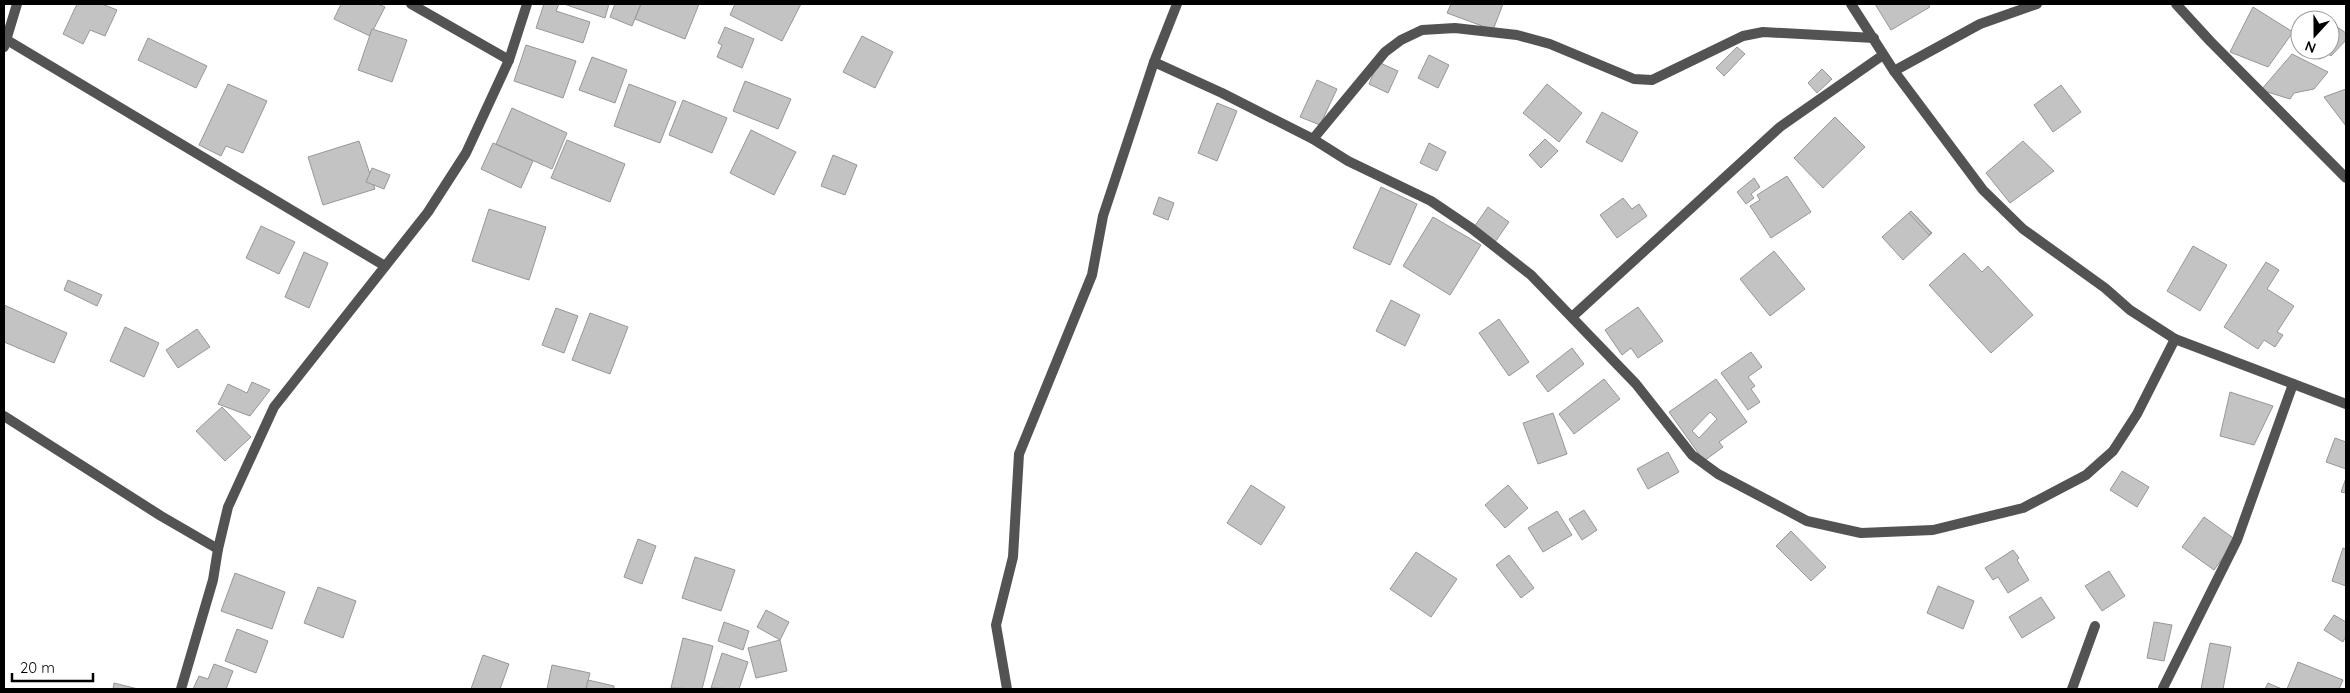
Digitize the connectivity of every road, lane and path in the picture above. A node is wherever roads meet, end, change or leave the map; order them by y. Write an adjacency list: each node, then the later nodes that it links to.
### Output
1 (17, 4): 9 (street)
2 (411, 4): 11 (street)
3 (526, 4): 11 (street)
4 (1177, 4): 12 (street)
5 (1851, 4): 8 (street)
6 (2037, 4): 13 (street)
7 (2176, 4): 15 (street)
8 (1874, 38): 10 (street); 14 (street)
9 (5, 44): 16 (street)
10 (1883, 55): 13 (street); 17 (street)
11 (509, 60): 16 (street)
12 (1154, 62): 14 (street); 26 (street)
13 (1894, 70): 18 (street)
14 (1313, 138): 17 (street)
15 (2346, 178)
16 (385, 266): 22 (street)
17 (1572, 317): 18 (street)
18 (2175, 339): 19 (street)
19 (2292, 384): 20 (street); 24 (street)
20 (2346, 404)
21 (4, 416): 22 (street)
22 (218, 549): 25 (street)
23 (2095, 626): 27 (street)
24 (2163, 688)
25 (181, 689)
26 (1007, 689)
27 (2072, 689)

